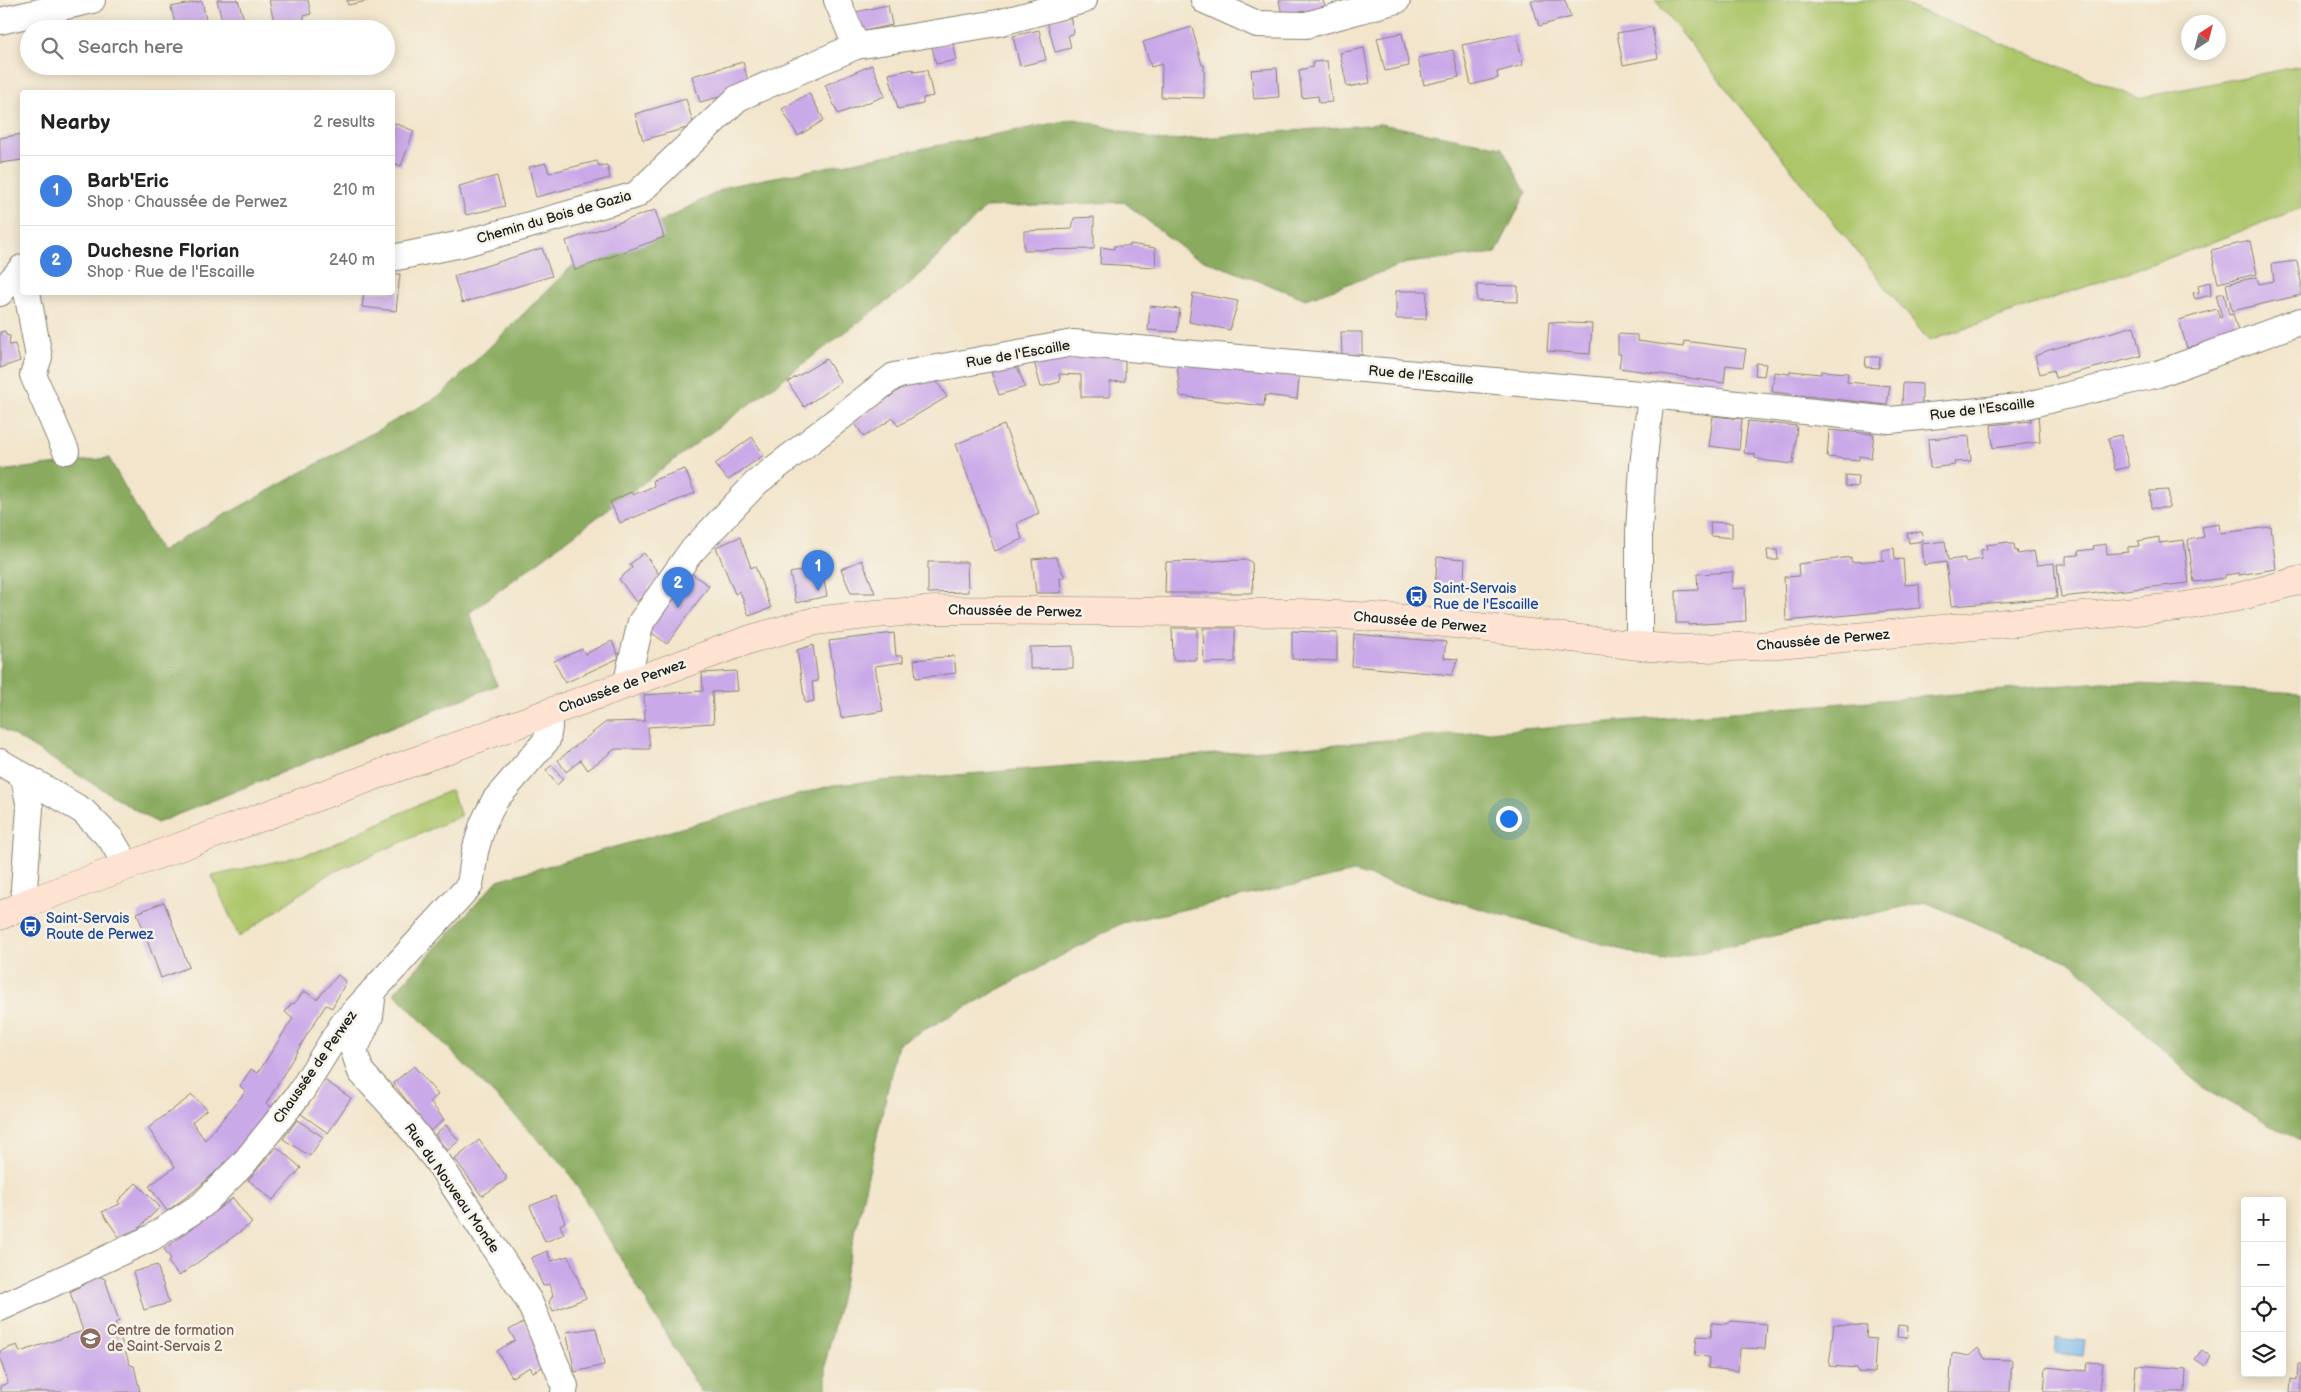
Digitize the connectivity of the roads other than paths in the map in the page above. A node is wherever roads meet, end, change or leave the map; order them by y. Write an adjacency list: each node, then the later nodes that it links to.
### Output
1 (92, 0): 6 (street)
2 (837, 0): 7 (street)
3 (1084, 0): 7 (street, Chemin du Bois de Gazia)
4 (1204, 0): 5 (street)
5 (1397, 0)
6 (0, 21)
7 (856, 46): 8 (street, Chemin du Bois de Gazia)
8 (395, 257)
9 (20, 279): 10 (street)
10 (0, 293)
11 (27, 295): 14 (street)
12 (2301, 321): 13 (street, Rue de l'Escaille)
13 (1651, 396): 16 (street); 17 (street, Rue de l'Escaille)
14 (66, 451)
15 (2301, 580): 16 (main road, Chaussée de Perwez)
16 (1639, 646): 17 (main road, Chaussée de Perwez)
17 (626, 685): 18 (main road, Chaussée de Perwez)
18 (548, 713): 21 (main road, Chaussée de Perwez); 24 (street, Chaussée de Perwez)
19 (0, 762): 20 (street)
20 (24, 777): 21 (street); 22 (street)
21 (127, 866): 22 (main road, Chaussée de Perwez)
22 (27, 903): 23 (main road, Chaussée de Perwez)
23 (0, 916)
24 (373, 990): 25 (street, Chaussée de Perwez); 26 (street, Rue du Nouveau Monde)
25 (0, 1308)
26 (564, 1392)

